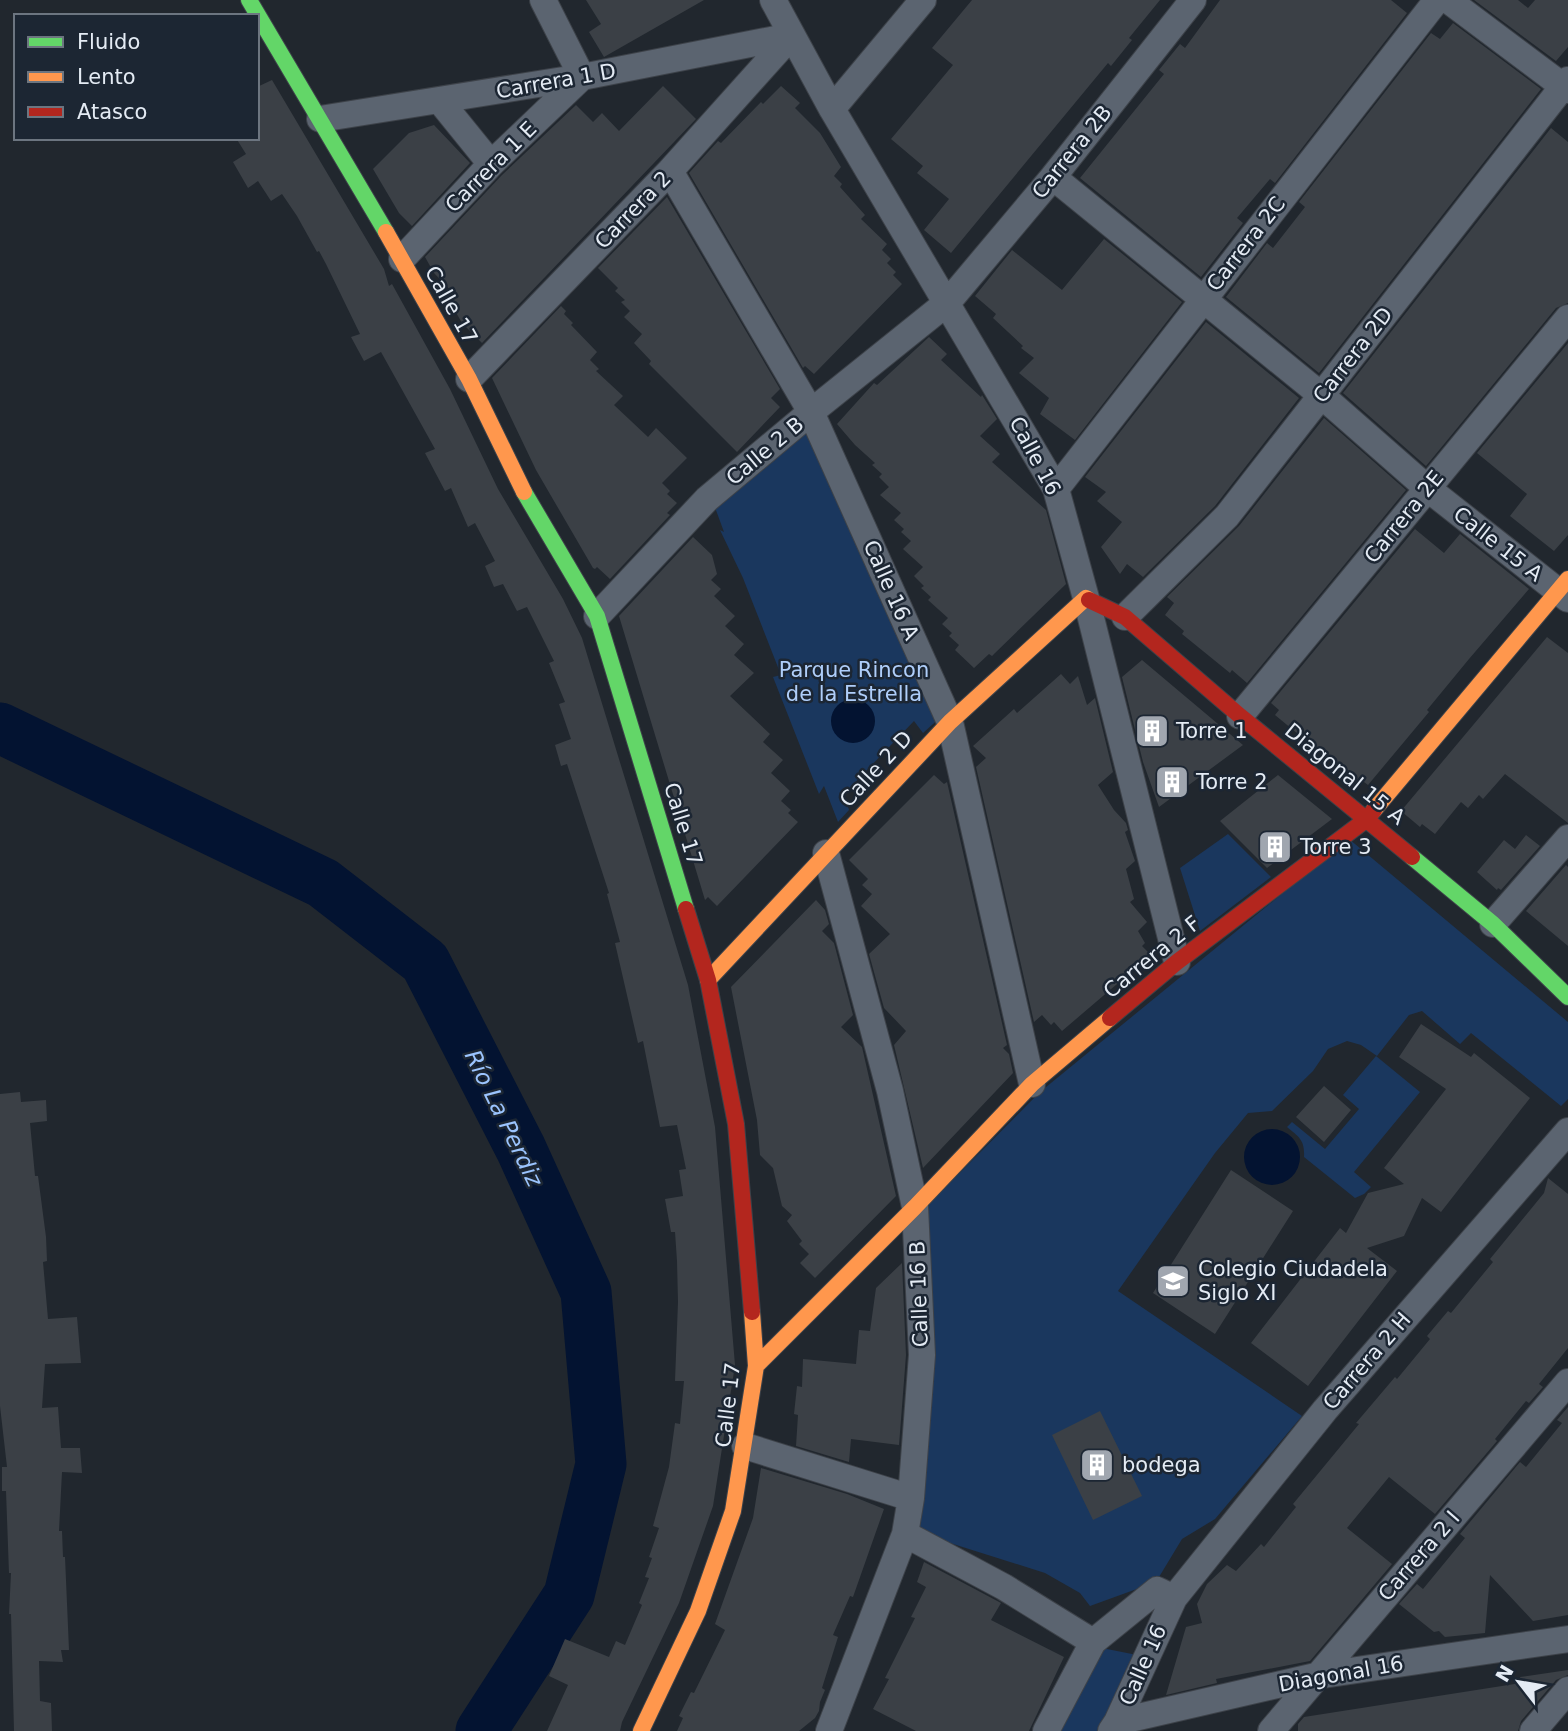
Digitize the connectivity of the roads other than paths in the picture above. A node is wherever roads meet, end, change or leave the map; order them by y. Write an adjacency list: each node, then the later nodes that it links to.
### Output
1 (543, 0): 9 (street)
2 (773, 0): 8 (street, Calle 16)
3 (923, 0): 12 (street)
4 (1193, 0): 16 (street, Carrera 2B)
5 (1437, 0): 18 (street, Carrera 2C)
6 (1448, 0): 10 (street)
7 (259, 17): 13 (street, Calle 17)
8 (791, 36): 9 (street, Carrera 1 D); 12 (street, Calle 16); 15 (street, Carrera 2)
9 (583, 77): 11 (street, Carrera 1 D); 14 (street, Carrera 1 E)
10 (1566, 86): 22 (street, Carrera 2D)
11 (440, 102): 13 (street, Carrera 1 D); 14 (street)
12 (832, 109): 19 (street, Calle 16)
13 (320, 119): 17 (street, Calle 17)
14 (491, 164): 17 (street, Carrera 1 E)
15 (670, 171): 21 (street, Carrera 2); 23 (street, Calle 16 A)
16 (1053, 177): 18 (street, Calle 15 A); 19 (street, Carrera 2B)
17 (402, 259): 21 (street, Calle 17)
18 (1202, 300): 22 (street, Calle 15 A); 25 (street, Carrera 2C)
19 (948, 302): 23 (street, Calle 2 B); 25 (street, Calle 16)
20 (1568, 318): 24 (street, Carrera 2E)
21 (469, 379): 28 (street, Calle 17)
22 (1321, 395): 24 (street, Calle 15 A); 29 (street, Carrera 2D)
23 (811, 412): 28 (street, Calle 2 B); 31 (street, Calle 16 A)
24 (1427, 488): 26 (street, Calle 15 A); 30 (street, Carrera 2E)
25 (1056, 489): 27 (street, Calle 16)
26 (1565, 590): 32 (street, Carrera 2 F)
27 (1086, 598): 29 (street, Diagonal 15 A); 31 (street, Calle 2 D); 36 (street, Calle 16)
28 (597, 616): 37 (street, Calle 17)
29 (1125, 617): 30 (street, Diagonal 15 A)
30 (1240, 716): 32 (street, Diagonal 15 A)
31 (950, 722): 34 (street, Calle 2 D); 39 (street, Calle 16 A)
32 (1367, 819): 35 (street, Diagonal 15 A); 36 (street, Carrera 2 F)
33 (1568, 838): 35 (street)
34 (826, 853): 37 (street, Calle 2 D); 41 (street, Calle 16 B)
35 (1493, 924): 38 (street, Diagonal 15 A)
36 (1177, 962): 39 (street, Carrera 2 F)
37 (708, 980): 42 (street, Calle 17)
38 (1568, 997)
39 (1032, 1084): 41 (street, Carrera 2 F)
40 (1568, 1131): 47 (street, Carrera 2 H)
41 (915, 1207): 42 (street, Carrera 2 F); 45 (street, Calle 16 B)
42 (756, 1366): 44 (street, Calle 17)
43 (1568, 1382): 50 (street, Carrera 2 I)
44 (745, 1446): 45 (street); 53 (street, Calle 17)
45 (911, 1497): 46 (street, Calle 16 B)
46 (905, 1534): 49 (street); 54 (street, Calle 16 B)
47 (1174, 1598): 49 (street); 52 (street, Calle 16)
48 (1568, 1639): 50 (street, Diagonal 16)
49 (1093, 1643): 55 (street)
50 (1316, 1676): 52 (street, Diagonal 16); 56 (street, Carrera 2 I)
51 (1568, 1690): 57 (street)
52 (1114, 1727)
53 (641, 1731)
54 (829, 1731)
55 (1046, 1731)
56 (1271, 1731)
57 (1533, 1731)

